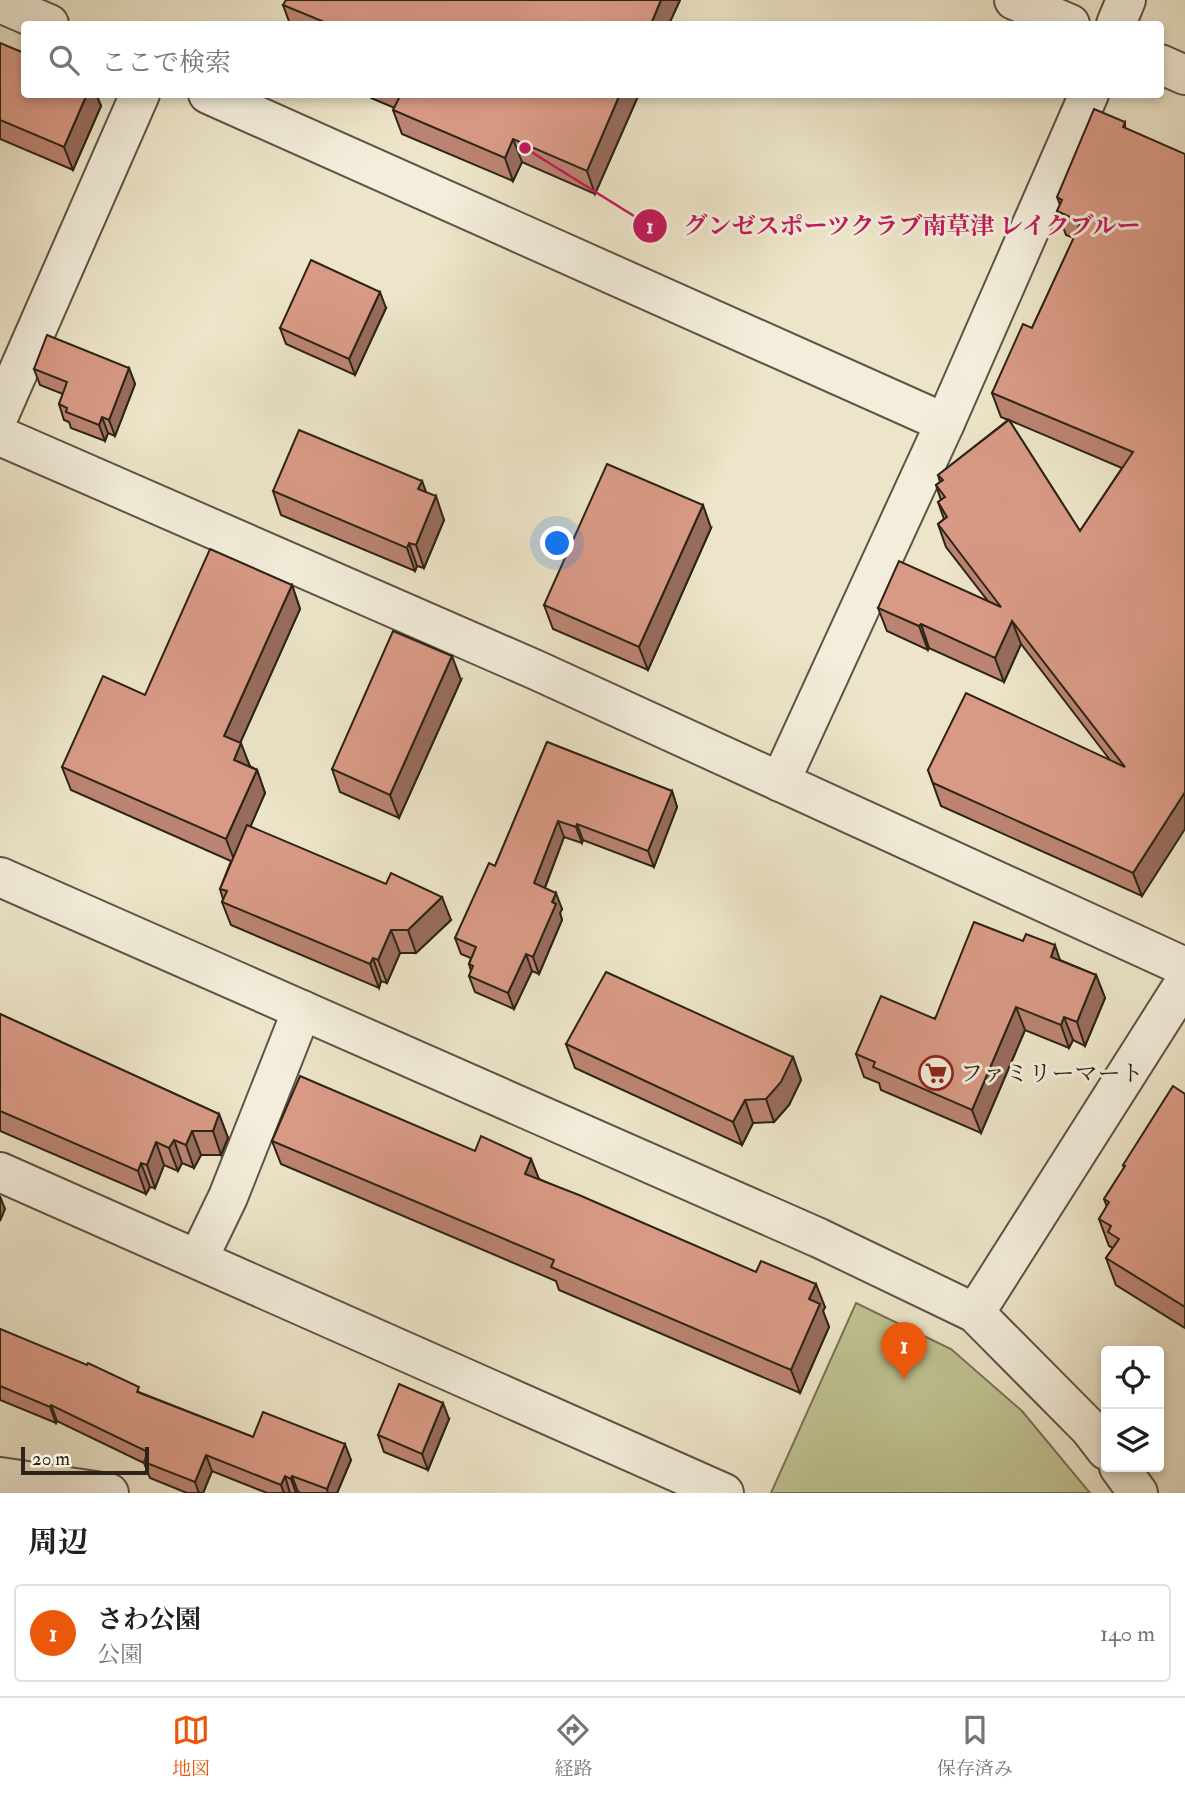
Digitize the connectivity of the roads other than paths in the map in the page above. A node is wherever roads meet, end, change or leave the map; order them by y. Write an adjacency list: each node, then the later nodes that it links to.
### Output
1 (1014, 0): 5 (street)
2 (1126, 0): 6 (street)
3 (0, 3): 4 (street)
4 (42, 21)
5 (1063, 21)
6 (1117, 21)
7 (1164, 66): 8 (street)
8 (1185, 75)
9 (138, 98): 12 (street)
10 (217, 98): 13 (street)
11 (1087, 98): 13 (street)
12 (0, 413)
13 (945, 423): 15 (street)
14 (0, 436): 15 (street)
15 (780, 782): 17 (street)
16 (0, 877): 19 (street)
17 (1185, 967)
18 (1185, 982): 22 (street)
19 (302, 1010): 21 (street); 22 (street)
20 (0, 1172): 21 (street)
21 (198, 1259): 27 (street)
22 (975, 1313): 23 (street)
23 (1101, 1444)
24 (1123, 1472): 28 (street)
25 (0, 1477): 26 (street)
26 (108, 1493)
27 (724, 1493)
28 (1138, 1493)

